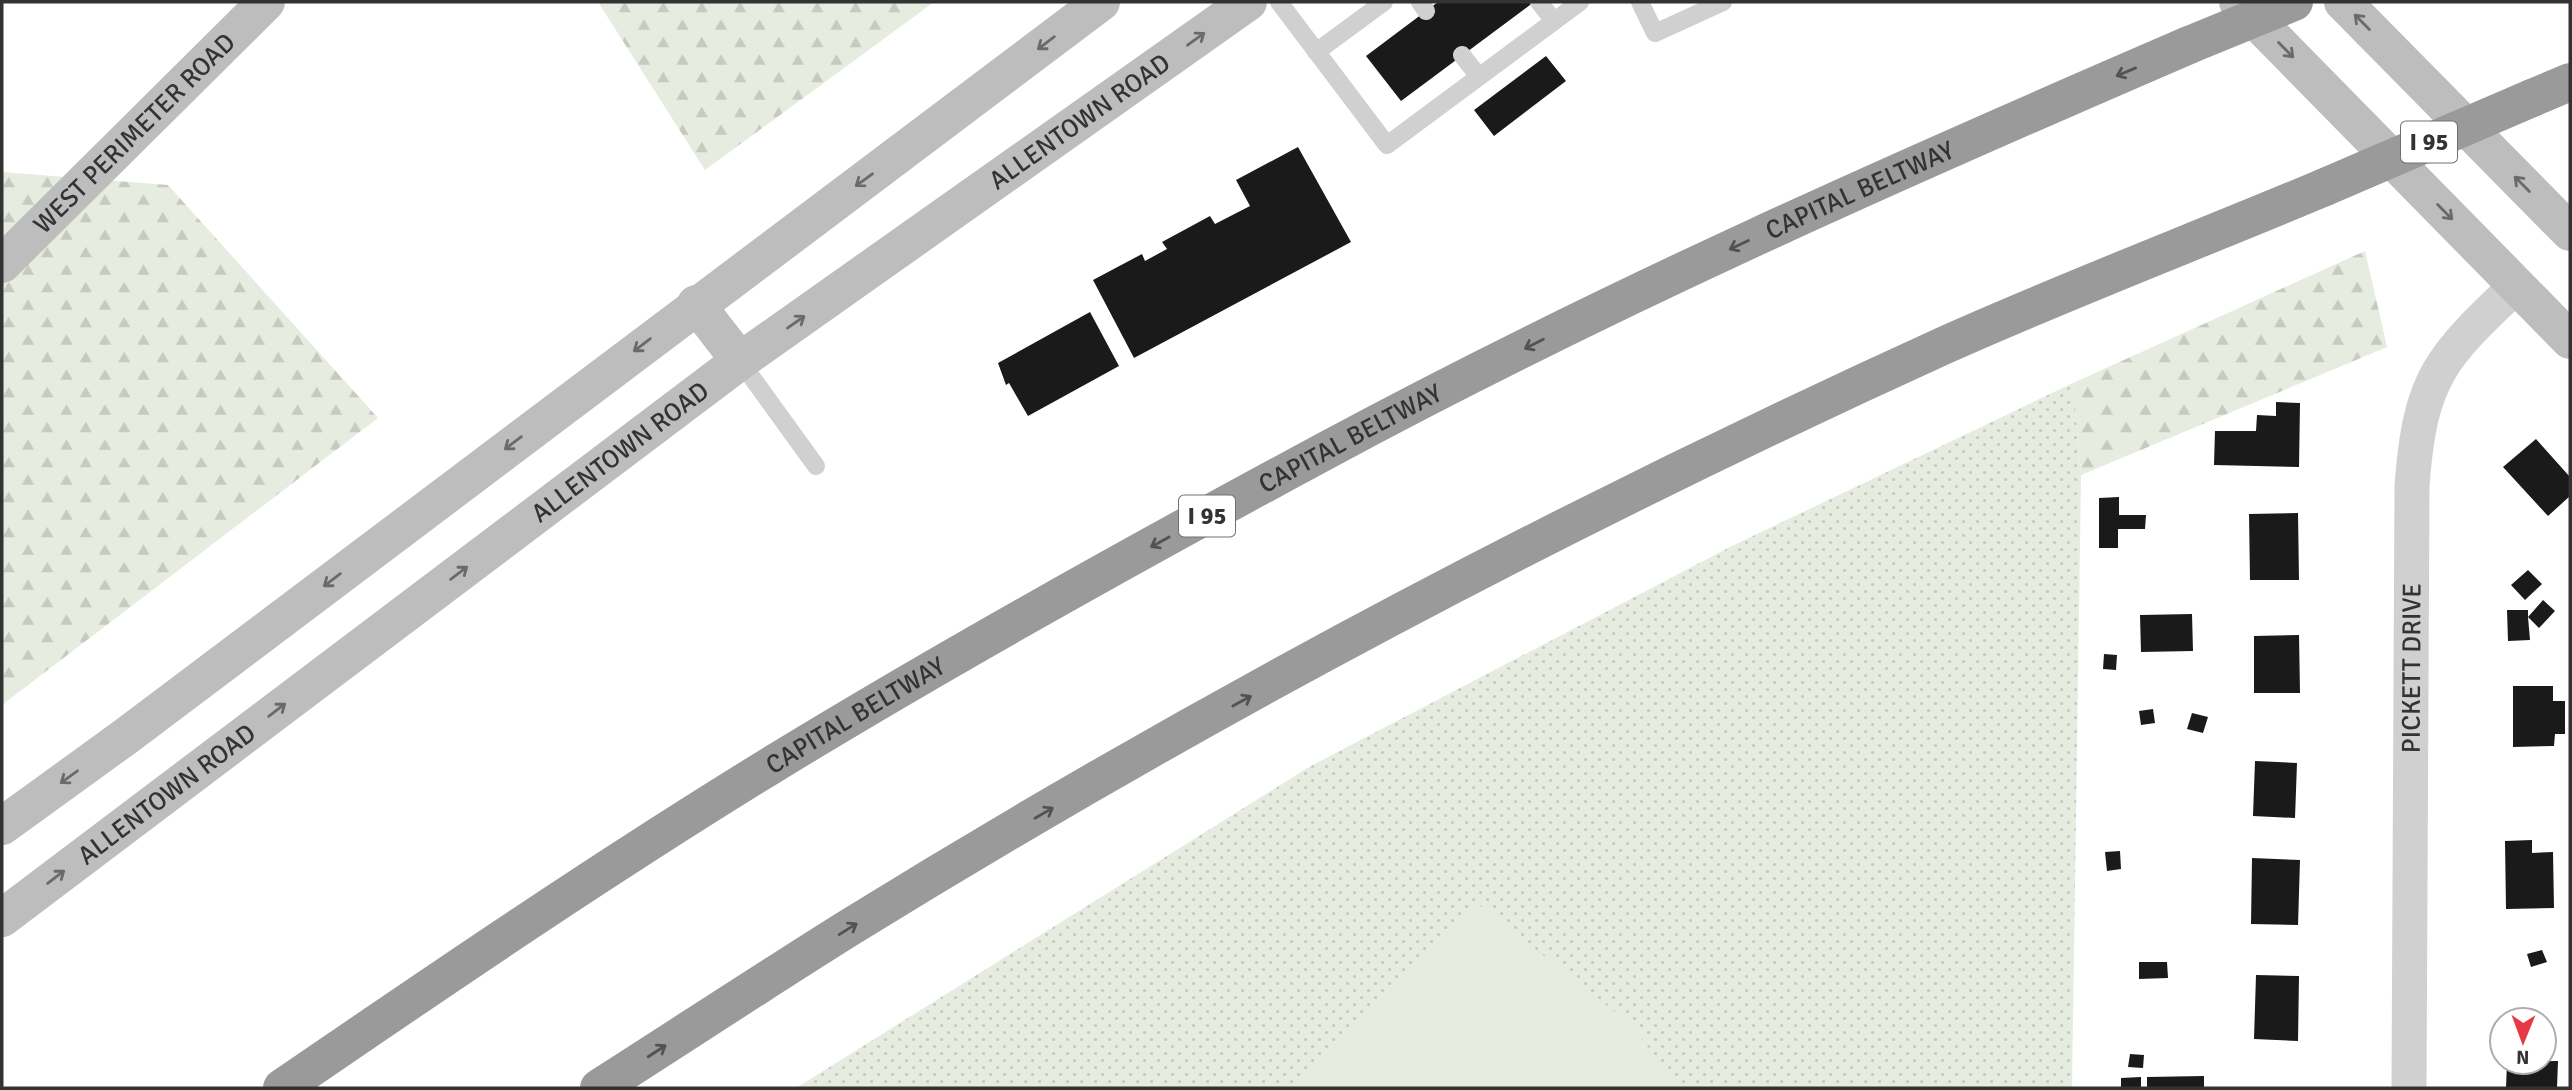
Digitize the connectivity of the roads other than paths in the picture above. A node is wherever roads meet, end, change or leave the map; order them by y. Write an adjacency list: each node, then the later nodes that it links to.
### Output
1 (266, 2): 19 (main road, WEST PERIMETER ROAD)
2 (1101, 2): 21 (main road, one-way to 21)
3 (1248, 2): 23 (main road, ALLENTOWN ROAD, one-way to 3)
4 (1279, 2): 14 (lane)
5 (1384, 2): 14 (lane)
6 (1539, 2): 13 (lane)
7 (1580, 2): 13 (lane)
8 (1640, 2): 9 (lane)
9 (1723, 2)
10 (2238, 2): 20 (main road, one-way to 20)
11 (2294, 2): 27 (highway, CAPITAL BELTWAY / I 95, one-way to 27, bridge)
12 (2343, 2): 18 (main road, one-way to 12)
13 (1554, 21): 16 (lane)
14 (1316, 52): 16 (lane)
15 (1462, 55): 16 (lane)
16 (1479, 77)
17 (2570, 82): 28 (highway, I 95, one-way to 17, bridge)
18 (2570, 232)
19 (2, 264)
20 (2517, 285): 22 (main road); 29 (street, PICKETT DRIVE)
21 (696, 304): 23 (main road); 25 (main road, one-way to 25)
22 (2570, 340)
23 (740, 361): 24 (lane); 26 (main road, ALLENTOWN ROAD, one-way to 23)
24 (816, 466)
25 (2, 826)
26 (2, 918)
27 (282, 1088)
28 (599, 1088)
29 (2409, 1088)

